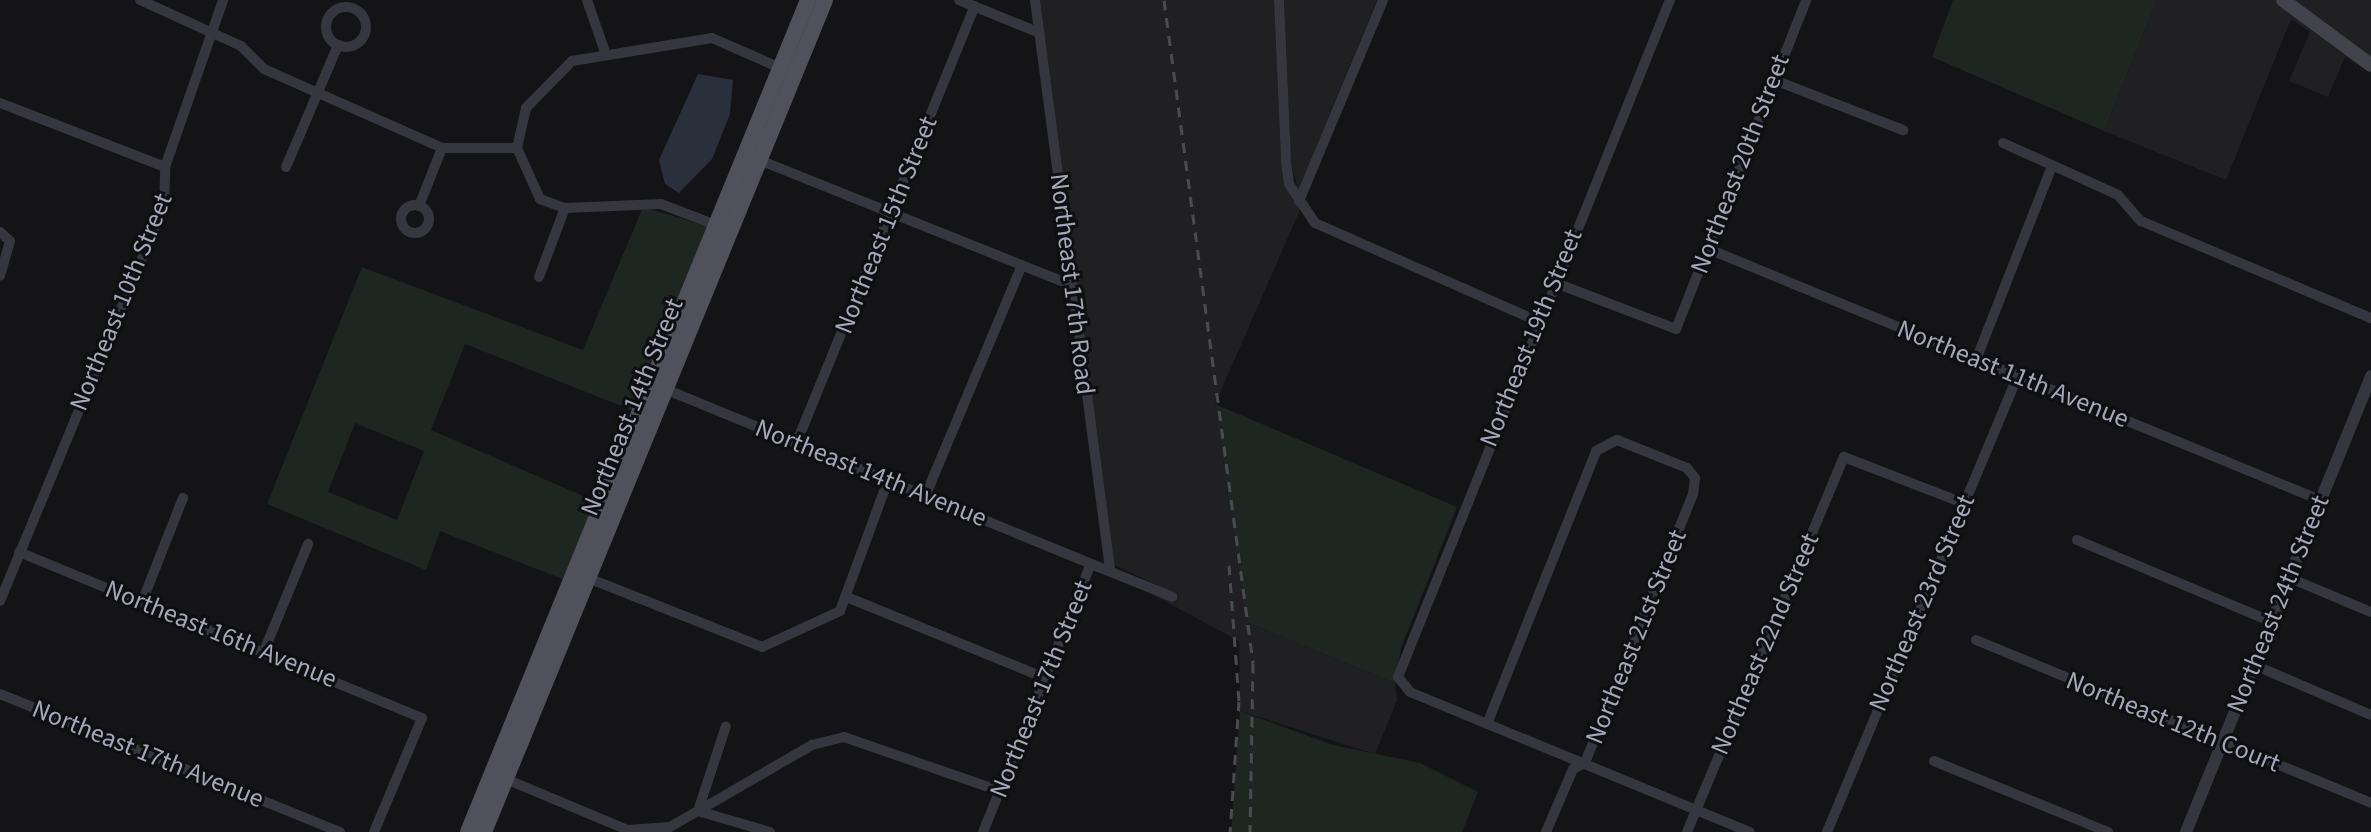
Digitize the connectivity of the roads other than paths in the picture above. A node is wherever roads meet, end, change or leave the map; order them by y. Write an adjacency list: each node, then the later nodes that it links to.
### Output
1 (140, 0): 14 (street)
2 (223, 0): 14 (street, Northeast 10th Street)
3 (587, 0): 17 (street)
4 (808, 0): 19 (main road, Northeast 14th Street)
5 (825, 0): 19 (main road, Northeast 14th Street)
6 (959, 0): 13 (street)
7 (1035, 0): 15 (street, Northeast 17th Road)
8 (1279, 0): 31 (street)
9 (1383, 0): 31 (street)
10 (1670, 0): 41 (street, Northeast 19th Street)
11 (1806, 0): 20 (street, Northeast 20th Street)
12 (2283, 0): 18 (main road)
13 (975, 6): 15 (street); 34 (street, Northeast 15th Street)
14 (212, 30): 21 (street); 29 (street, Northeast 10th Street)
15 (1040, 33): 42 (street, Northeast 17th Road)
16 (338, 45): 21 (street)
17 (605, 52): 19 (street); 26 (street)
18 (2371, 65)
19 (787, 70): 27 (main road, Northeast 14th Street)
20 (1772, 79): 23 (street); 37 (street, Northeast 20th Street)
21 (316, 93): 25 (street); 30 (street)
22 (0, 103): 29 (street)
23 (1903, 130)
24 (2003, 143): 28 (street)
25 (442, 148): 26 (street); 32 (street)
26 (517, 148): 33 (street)
27 (752, 157): 34 (street); 35 (main road, Northeast 14th Street)
28 (2052, 166): 43 (street); 45 (street)
29 (165, 167): 57 (street, Northeast 10th Street)
30 (286, 167)
31 (1299, 201): 44 (street)
32 (419, 206)
33 (565, 208): 35 (street); 40 (street)
34 (893, 212): 38 (street); 49 (street, Northeast 15th Street)
35 (723, 228): 48 (main road, Northeast 14th Street)
36 (0, 232): 39 (street)
37 (1706, 248): 41 (street, Northeast 20th Street); 45 (street, Northeast 11th Avenue)
38 (1022, 265): 42 (street); 51 (street)
39 (0, 276)
40 (539, 277)
41 (1553, 282): 44 (street, Northeast 19th Street)
42 (1072, 285): 59 (street, Northeast 17th Road)
43 (2371, 318)
44 (1537, 321): 74 (street, Northeast 19th Street)
45 (1976, 360): 46 (street, Northeast 11th Avenue)
46 (2018, 376): 53 (street, Northeast 11th Avenue); 54 (street, Northeast 23rd Street)
47 (2371, 376): 53 (street, Northeast 24th Street)
48 (658, 386): 49 (street, Northeast 14th Avenue); 60 (main road, Northeast 14th Street)
49 (796, 444): 50 (street, Northeast 14th Avenue)
50 (889, 478): 51 (street, Northeast 14th Avenue); 63 (street)
51 (927, 492): 58 (street, Northeast 14th Avenue)
52 (183, 498): 65 (street)
53 (2320, 500): 61 (street, Northeast 24th Street)
54 (1963, 503): 82 (street, Northeast 22nd Street); 93 (street, Northeast 23rd Street)
55 (2077, 540): 67 (street)
56 (308, 544): 69 (street)
57 (19, 552): 64 (street, Northeast 10th Street); 65 (street, Northeast 16th Avenue)
58 (1091, 564): 59 (street, Northeast 17th Street); 71 (street, Northeast 17th Street)
59 (1110, 569): 62 (street, Northeast 17th Street)
60 (581, 575): 63 (street); 79 (main road, Northeast 14th Street)
61 (2290, 578): 66 (street); 67 (street, Northeast 24th Street)
62 (1173, 597)
63 (849, 598): 71 (street)
64 (0, 601)
65 (142, 602): 69 (street, Northeast 16th Avenue)
66 (2371, 612)
67 (2272, 622): 70 (street, Northeast 24th Street)
68 (1976, 640): 76 (street, Northeast 12th Court)
69 (264, 651): 85 (street, Northeast 16th Avenue)
70 (2254, 665): 73 (street); 76 (street, Northeast 24th Street)
71 (1045, 678): 80 (street, Northeast 17th Street)
72 (0, 694): 84 (street, Northeast 17th Avenue)
73 (2371, 715)
74 (1487, 724): 78 (street); 78 (street, Northeast 21st Street)
75 (726, 726): 83 (street)
76 (2221, 742): 81 (street, Northeast 12th Court); 95 (street, Northeast 24th Street)
77 (1934, 761): 94 (street)
78 (1585, 763): 82 (street); 90 (street, Northeast 21st Street)
79 (499, 776): 83 (street); 86 (main road, Northeast 14th Street); 87 (main road, Northeast 14th Street)
80 (1000, 791): 83 (street); 89 (street, Northeast 17th Street)
81 (2371, 803)
82 (1696, 809): 91 (street, Northeast 22nd Street); 92 (street)
83 (698, 811): 88 (street)
84 (337, 831)
85 (374, 832)
86 (468, 832)
87 (484, 832)
88 (770, 832)
89 (983, 832)
90 (1546, 832)
91 (1687, 832)
92 (1749, 832)
93 (1827, 832)
94 (2108, 832)
95 (2186, 832)

